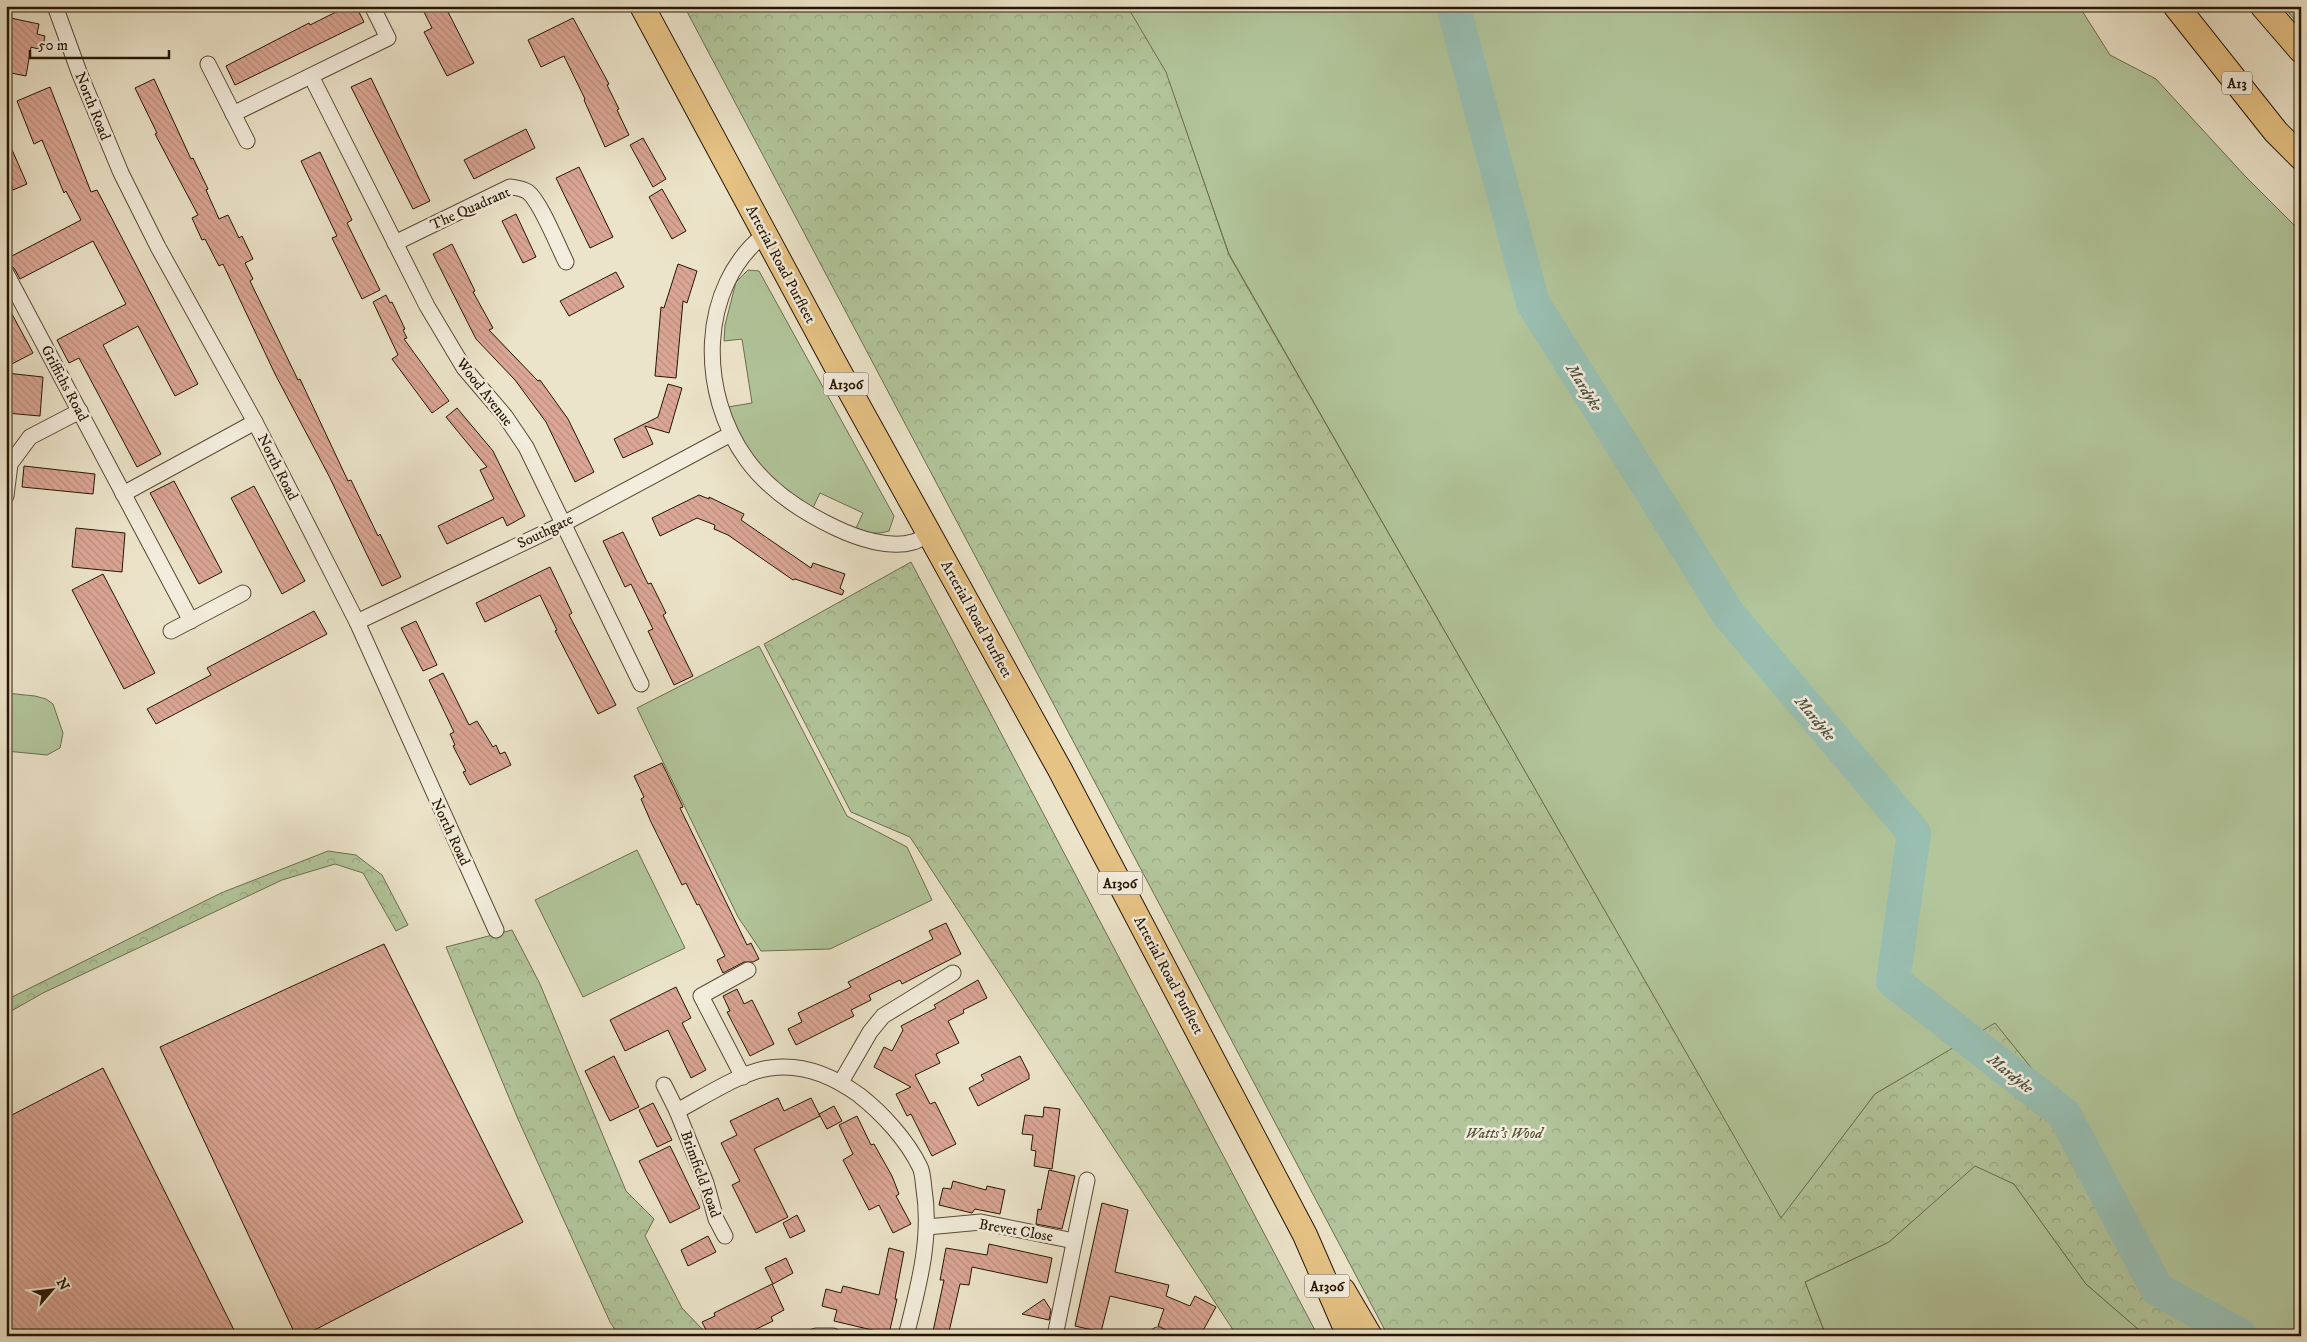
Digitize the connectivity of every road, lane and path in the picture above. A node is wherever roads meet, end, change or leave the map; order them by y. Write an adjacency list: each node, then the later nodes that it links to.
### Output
1 (55, 6): 17 (street, North Road)
2 (372, 6): 8 (street)
3 (642, 6): 12 (main road, Arterial Road Purfleet / A1306)
4 (2176, 6): 11 (highway, A13)
5 (2264, 6): 6 (highway)
6 (2301, 50)
7 (208, 64): 9 (street)
8 (310, 76): 9 (street); 13 (street, Wood Avenue)
9 (234, 114): 10 (street)
10 (247, 141)
11 (2301, 157)
12 (765, 234): 18 (street); 22 (main road, Arterial Road Purfleet / A1306)
13 (395, 243): 14 (street, The Quadrant); 21 (street, Wood Avenue)
14 (566, 262)
15 (6, 273): 16 (street, Griffiths Road)
16 (80, 411): 19 (street, Griffiths Road); 20 (street)
17 (255, 422): 19 (street); 25 (street, North Road)
18 (731, 434): 21 (street, Southgate); 22 (street)
19 (123, 494): 24 (street, Griffiths Road)
20 (6, 496)
21 (563, 524): 25 (street, Southgate); 27 (street, Wood Avenue)
22 (929, 533): 38 (main road, Arterial Road Purfleet / A1306)
23 (244, 593): 24 (street)
24 (191, 621): 26 (street)
25 (357, 622): 28 (street, North Road)
26 (171, 631)
27 (641, 684)
28 (496, 930)
29 (748, 970): 31 (street)
30 (953, 973): 32 (street)
31 (743, 1077): 32 (street, Brimfield Road); 34 (street, Brimfield Road)
32 (841, 1082): 36 (street, Brimfield Road)
33 (664, 1085): 34 (street, Brimfield Road)
34 (678, 1111): 37 (street, Brimfield Road)
35 (1086, 1180): 39 (street, Brevet Close)
36 (927, 1227): 39 (street, Brevet Close); 42 (street, Brimfield Road)
37 (725, 1236)
38 (1305, 1236): 44 (main road, Arterial Road Purfleet / A1306); 45 (main road, Arterial Road Purfleet / A1306)
39 (1074, 1241): 43 (street, Brevet Close)
40 (816, 1336): 41 (street)
41 (833, 1336)
42 (906, 1336)
43 (1054, 1336)
44 (1349, 1336)
45 (1368, 1336)

